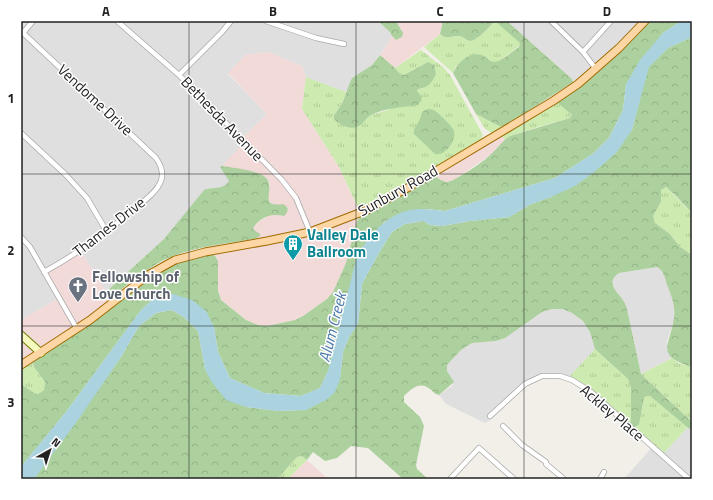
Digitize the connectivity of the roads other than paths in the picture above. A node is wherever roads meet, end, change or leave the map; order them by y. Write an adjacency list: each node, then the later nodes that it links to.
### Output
1 (33, 21): 8 (street)
2 (117, 21): 12 (street, Bethesda Avenue)
3 (231, 21): 12 (street)
4 (266, 21): 9 (street)
5 (551, 21): 10 (street)
6 (611, 21): 10 (street)
7 (645, 21): 11 (main road, Sunbury Road)
8 (22, 32): 14 (street, Vendome Drive)
9 (344, 44)
10 (583, 52): 11 (street)
11 (596, 69): 16 (main road, Sunbury Road)
12 (179, 75): 16 (street, Bethesda Avenue)
13 (21, 133): 15 (street)
14 (163, 173): 15 (street, Thames Drive)
15 (107, 232): 18 (street, Thames Drive)
16 (310, 232): 19 (main road, Sunbury Road)
17 (21, 237): 18 (street)
18 (44, 272): 19 (street)
19 (76, 329): 21 (main road, Sunbury Road)
20 (21, 335): 21 (street)
21 (41, 353): 22 (main road, Sunbury Road)
22 (21, 365)
23 (490, 416): 30 (street, Ackley Place)
24 (503, 426): 28 (street)
25 (604, 472): 29 (street)
26 (450, 479): 27 (street)
27 (514, 479)
28 (564, 479)
29 (600, 479)
30 (689, 479)

